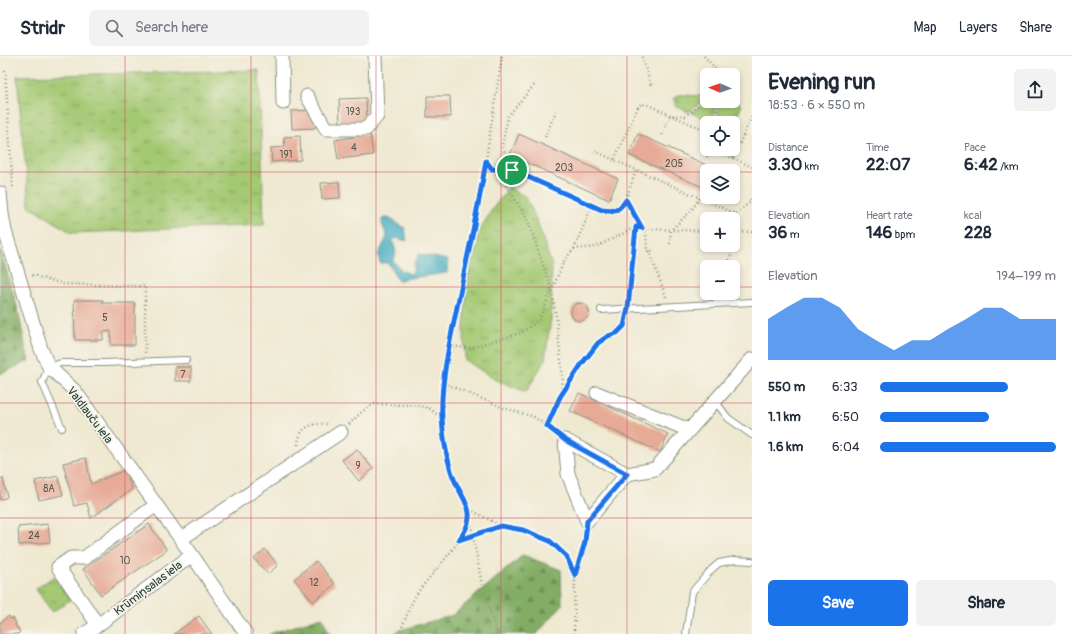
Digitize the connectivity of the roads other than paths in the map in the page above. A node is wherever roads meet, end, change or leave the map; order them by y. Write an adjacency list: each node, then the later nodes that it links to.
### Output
1 (282, 56): 4 (street)
2 (375, 56): 3 (street)
3 (306, 96)
4 (283, 103)
5 (0, 193): 6 (street, Valdlauču iela)
6 (1, 214): 11 (street, Valdlauču iela)
7 (752, 302): 8 (lane)
8 (601, 310)
9 (186, 360): 11 (lane)
10 (752, 360): 13 (street)
11 (49, 368): 14 (lane); 19 (street, Valdlauču iela)
12 (597, 393): 15 (street)
13 (715, 401): 15 (street); 17 (lane)
14 (62, 428)
15 (689, 430): 18 (street)
16 (341, 432): 20 (street)
17 (752, 435)
18 (627, 474): 18 (street)
19 (156, 505): 20 (street, Valdlauču iela); 23 (street)
20 (181, 540): 21 (street, Valdlauču iela)
21 (192, 555): 23 (street, Krūmiņsalas iela); 25 (street, Valdlauču iela)
22 (752, 561): 26 (lane)
23 (98, 625): 24 (street, Krūmiņsalas iela)
24 (84, 634)
25 (246, 634)
26 (686, 634)

